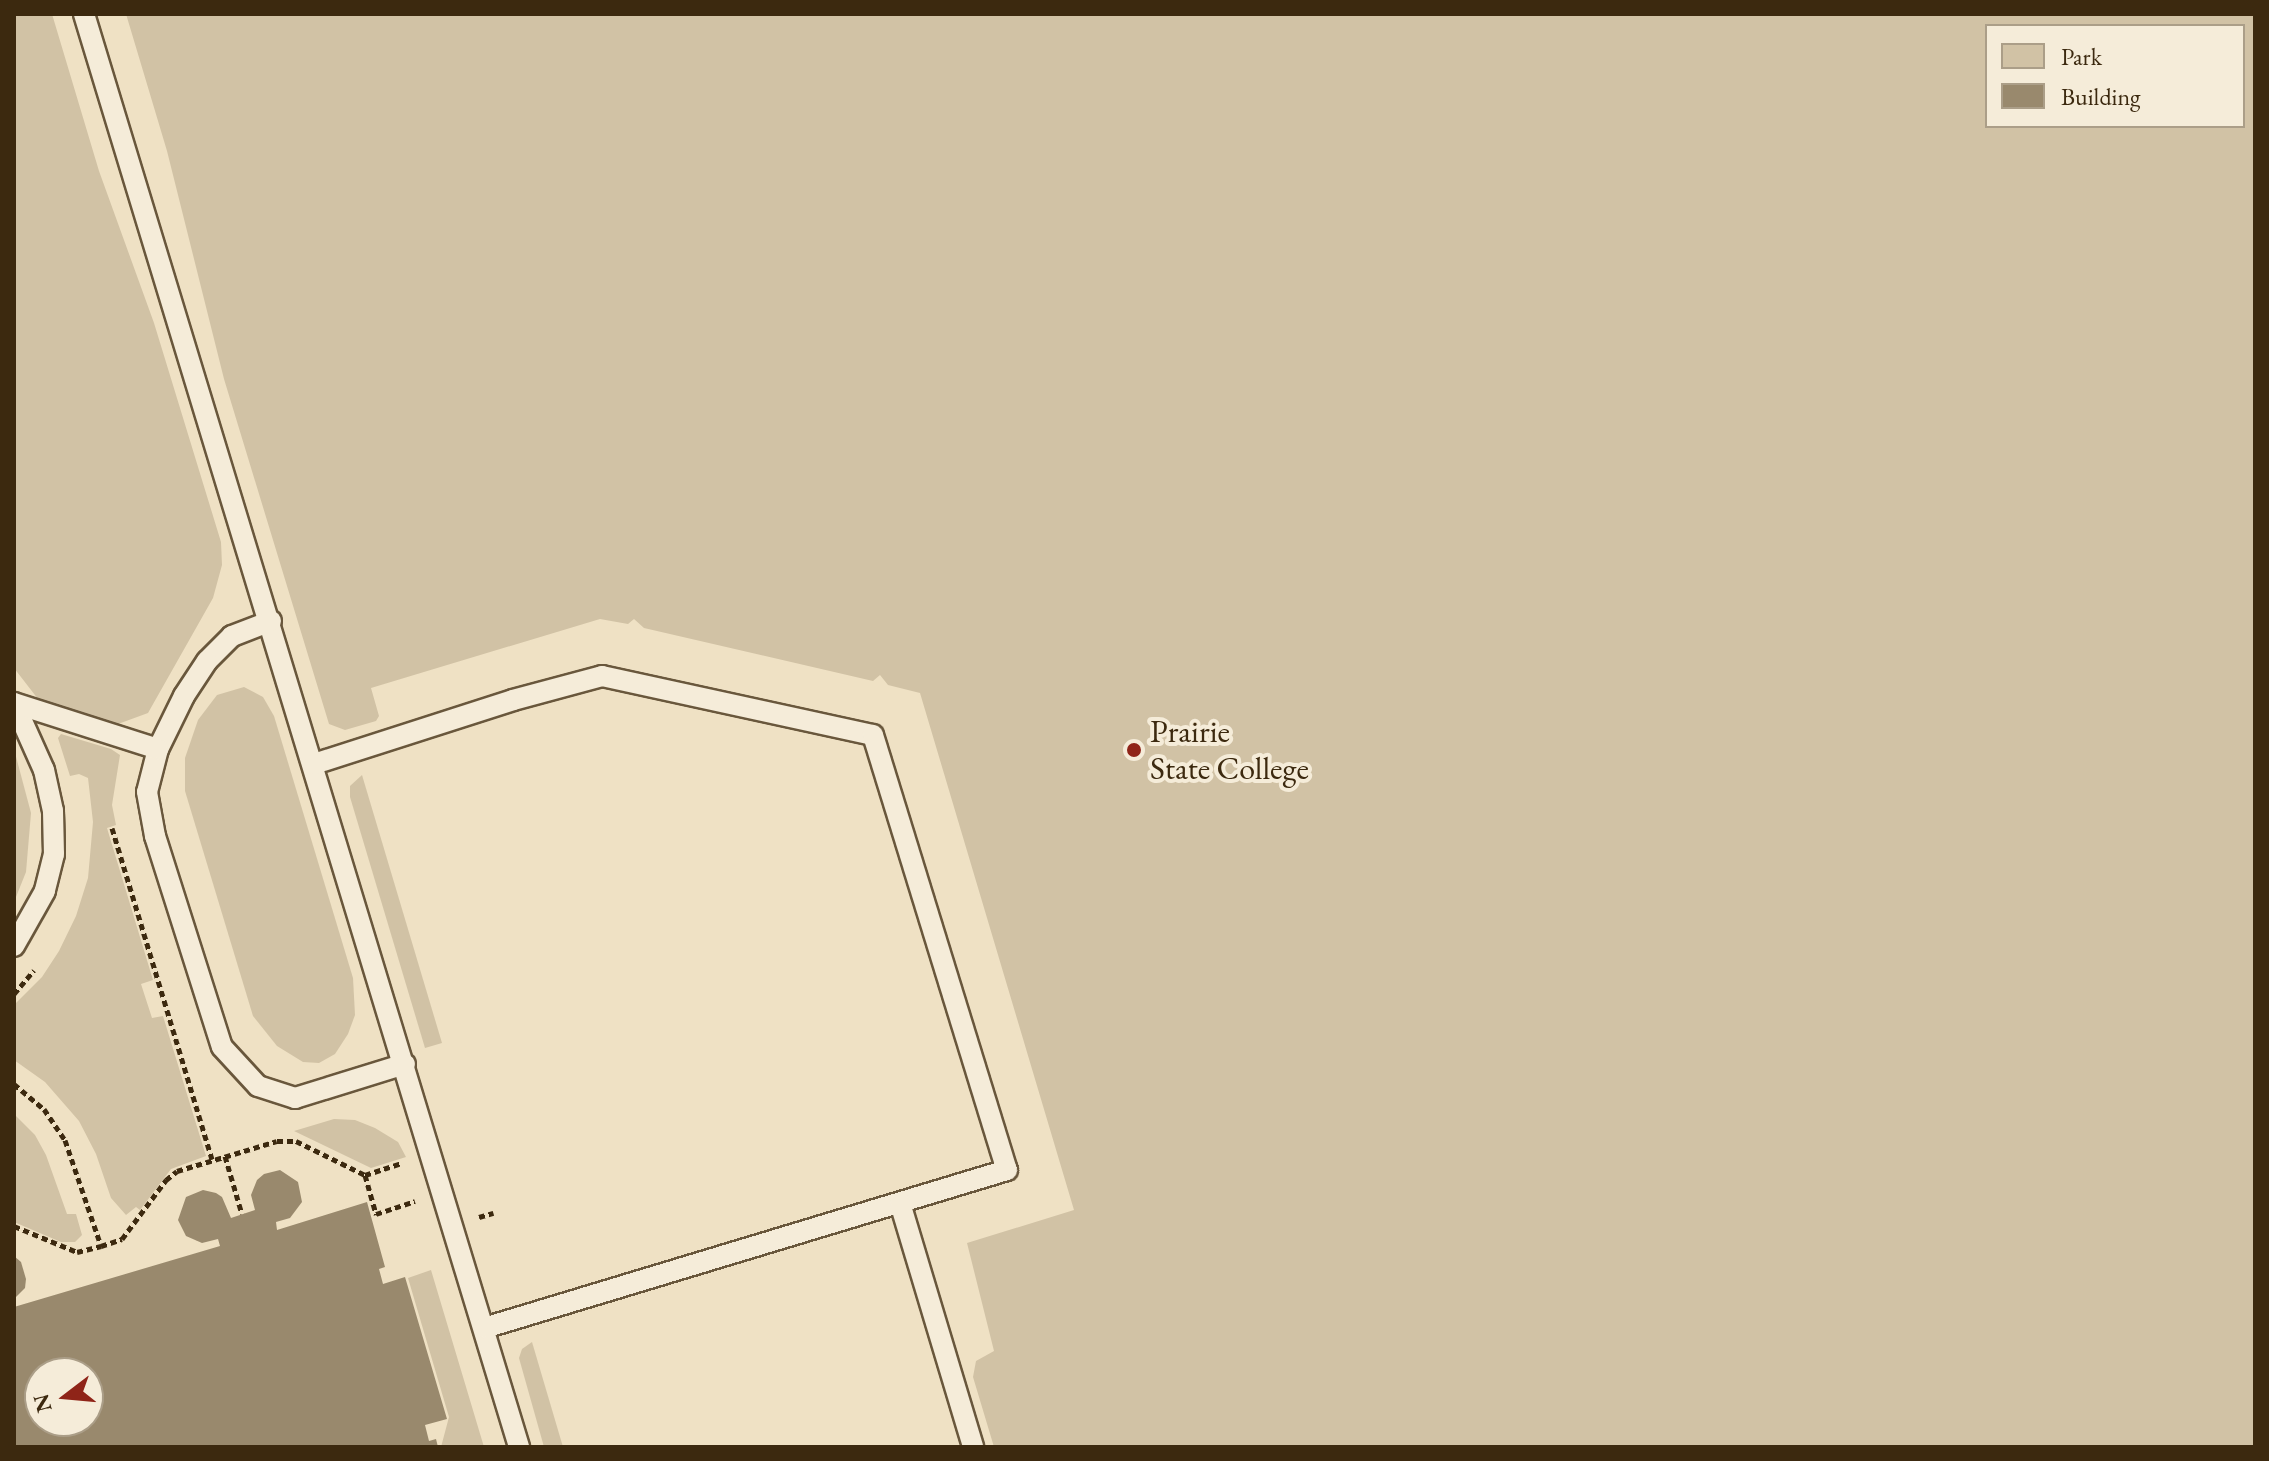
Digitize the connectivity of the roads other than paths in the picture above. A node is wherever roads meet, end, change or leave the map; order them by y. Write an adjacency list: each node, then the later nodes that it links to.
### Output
1 (84, 14): 2 (lane)
2 (271, 621): 4 (lane); 5 (lane)
3 (14, 703): 4 (lane); 6 (lane)
4 (158, 749): 7 (lane)
5 (314, 764): 7 (lane); 8 (lane)
6 (14, 946)
7 (405, 1064): 9 (lane)
8 (900, 1203): 9 (lane); 11 (lane)
9 (484, 1328): 10 (lane)
10 (519, 1447)
11 (973, 1447)

